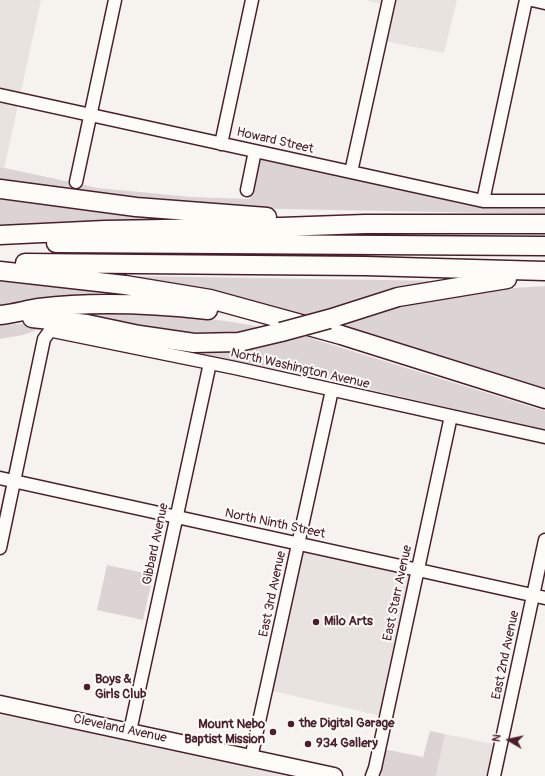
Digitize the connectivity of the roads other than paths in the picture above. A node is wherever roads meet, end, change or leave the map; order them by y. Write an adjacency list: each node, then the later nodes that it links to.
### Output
1 (115, 0): 8 (street)
2 (252, 0): 9 (street)
3 (388, 0): 11 (street)
4 (526, 0): 15 (street)
5 (532, 0): 6 (street)
6 (545, 3)
7 (0, 95): 8 (street, Howard Street)
8 (91, 116): 9 (street, Howard Street); 12 (street)
9 (221, 144): 10 (street, Howard Street)
10 (255, 151): 11 (street, Howard Street); 14 (street)
11 (351, 172): 15 (street, Howard Street)
12 (76, 182)
13 (0, 188): 17 (highway)
14 (247, 190)
15 (483, 201): 16 (street, Howard Street)
16 (545, 201)
17 (365, 224): 18 (highway); 19 (highway)
18 (545, 224)
19 (0, 235)
20 (0, 243): 21 (highway)
21 (545, 246)
22 (0, 263): 24 (highway)
23 (0, 271): 26 (highway)
24 (543, 271): 26 (highway, bridge)
25 (1, 315): 26 (highway); 26 (highway)
26 (283, 326): 29 (highway)
27 (210, 363): 28 (street, North Washington Avenue); 33 (street, North Washington Avenue); 34 (street, Gibbard Avenue)
28 (332, 390): 30 (street, North Washington Avenue); 36 (street, East 3rd Avenue)
29 (545, 399)
30 (451, 416): 31 (street, North Washington Avenue); 38 (street, East Starr Avenue)
31 (545, 437)
32 (0, 478): 33 (street, North Ninth Street)
33 (14, 481): 34 (street, North Ninth Street); 37 (street)
34 (176, 517): 36 (street, North Ninth Street); 41 (street, Gibbard Avenue)
35 (545, 540): 39 (street, East 2nd Avenue)
36 (298, 544): 38 (street, North Ninth Street); 42 (street, East 3rd Avenue)
37 (0, 548)
38 (418, 570): 39 (street, North Ninth Street); 44 (street, East Starr Avenue)
39 (539, 596): 45 (street, East 2nd Avenue)
40 (0, 704): 41 (main road, Cleveland Avenue)
41 (130, 731): 42 (main road, Cleveland Avenue)
42 (251, 758): 43 (main road, Cleveland Avenue)
43 (334, 776)
44 (372, 776)
45 (494, 776)

